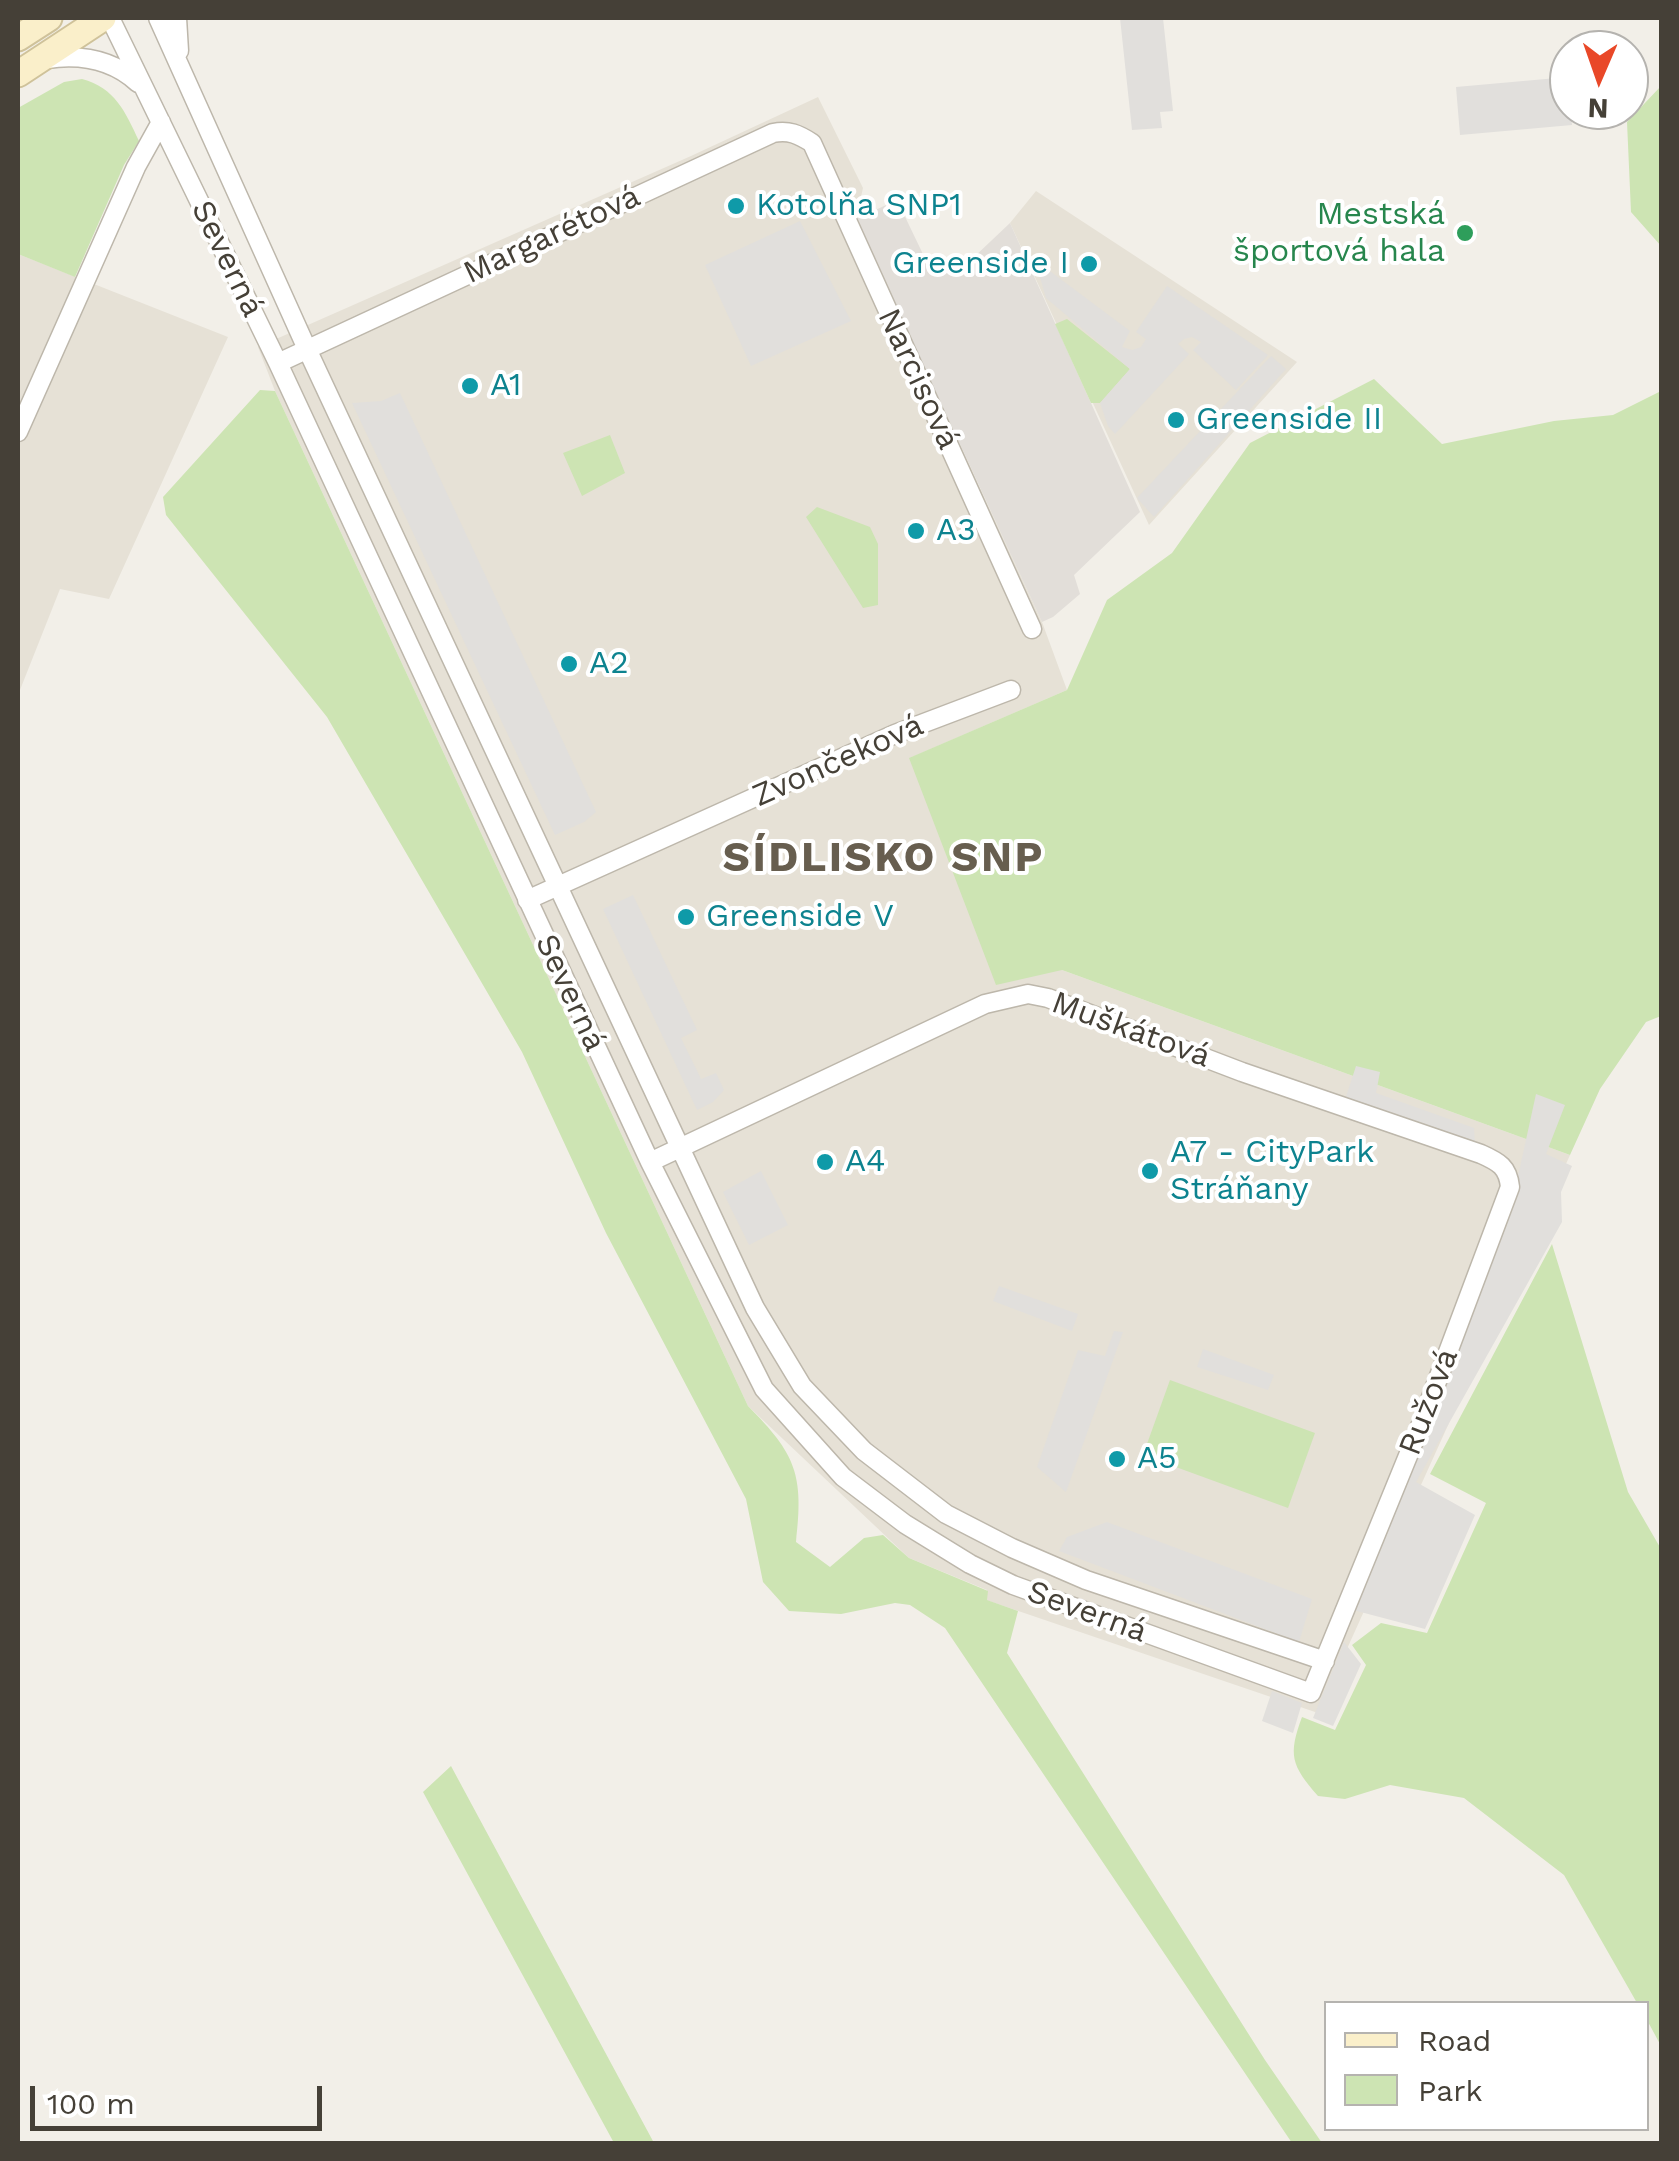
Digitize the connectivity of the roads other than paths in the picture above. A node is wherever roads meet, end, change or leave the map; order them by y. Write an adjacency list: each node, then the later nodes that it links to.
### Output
1 (49, 18): 5 (main road)
2 (106, 18): 6 (main road); 9 (street, Severná)
3 (158, 18): 7 (street, Severná)
4 (177, 18): 7 (street)
5 (18, 38)
6 (41, 60): 8 (main road); 9 (street)
7 (183, 71): 12 (street, Severná)
8 (18, 74)
9 (146, 91): 10 (street, Severná)
10 (161, 122): 13 (street, Severná); 14 (street)
11 (799, 134): 12 (street, Margarétová); 15 (street, Narcisová)
12 (307, 350): 13 (street, Margarétová); 17 (street, Severná)
13 (278, 363): 18 (street, Severná)
14 (18, 432)
15 (1032, 629)
16 (1011, 690): 17 (street, Zvončeková)
17 (557, 887): 18 (street, Zvončeková); 19 (street, Severná)
18 (527, 900): 21 (street, Severná)
19 (680, 1150): 20 (street, Muškátová); 21 (street, Muškátová); 22 (street, Severná)
20 (1481, 1154): 24 (street, Ružová)
21 (650, 1162): 23 (street, Severná)
22 (1024, 1554): 23 (street); 24 (street, Severná)
23 (1013, 1585): 25 (street, Severná)
24 (1324, 1661): 25 (street, Ružová)
25 (1311, 1693)

